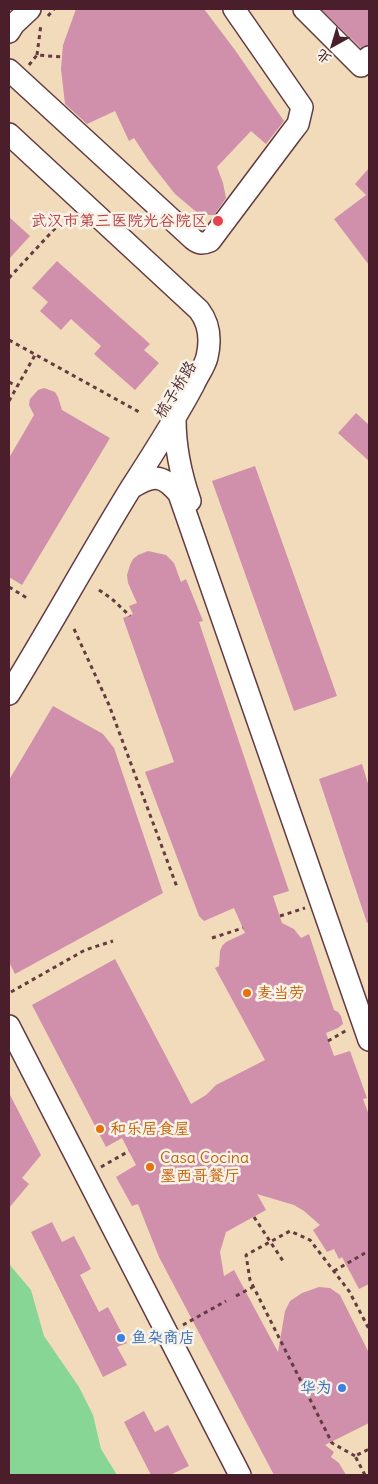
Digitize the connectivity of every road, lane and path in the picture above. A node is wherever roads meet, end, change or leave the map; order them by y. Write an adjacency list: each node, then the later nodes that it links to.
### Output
1 (54, 9): 4 (path)
2 (234, 9): 9 (street)
3 (304, 9): 8 (street)
4 (39, 16): 5 (street); 6 (path)
5 (9, 32)
6 (37, 55): 7 (path); 9 (path)
7 (62, 57)
8 (369, 58)
9 (11, 76)
10 (9, 134): 20 (street, 梳子桥路)
11 (9, 148): 27 (street, 梳子桥路)
12 (60, 223): 13 (path)
13 (9, 278)
14 (9, 340): 15 (path)
15 (35, 355): 17 (path); 19 (path)
16 (9, 382): 17 (path)
17 (17, 386): 18 (path)
18 (9, 400)
19 (141, 413)
20 (175, 419): 21 (street, 梳子桥路); 36 (street)
21 (131, 488): 28 (street, 梳子桥路); 39 (street)
22 (9, 588): 24 (path)
23 (99, 590): 25 (path)
24 (27, 598)
25 (130, 616)
26 (74, 629): 29 (path)
27 (9, 674)
28 (9, 694)
29 (176, 887)
30 (308, 907): 31 (path)
31 (280, 916)
32 (243, 928): 33 (path)
33 (212, 938)
34 (113, 941): 35 (path)
35 (11, 992)
36 (369, 1011)
37 (9, 1026): 57 (street)
38 (350, 1029): 40 (path)
39 (369, 1040)
40 (328, 1041)
41 (9, 1048): 56 (street)
42 (129, 1151): 43 (path)
43 (100, 1167)
44 (254, 1216): 45 (path)
45 (270, 1241): 47 (path); 48 (path); 49 (path)
46 (365, 1253): 48 (path)
47 (283, 1261)
48 (334, 1271): 53 (path)
49 (253, 1287): 50 (path); 55 (path)
50 (236, 1296)
51 (226, 1301): 52 (path)
52 (182, 1326)
53 (369, 1329)
54 (369, 1449): 55 (path)
55 (355, 1456): 58 (path)
56 (228, 1475)
57 (240, 1475)
58 (365, 1475)

